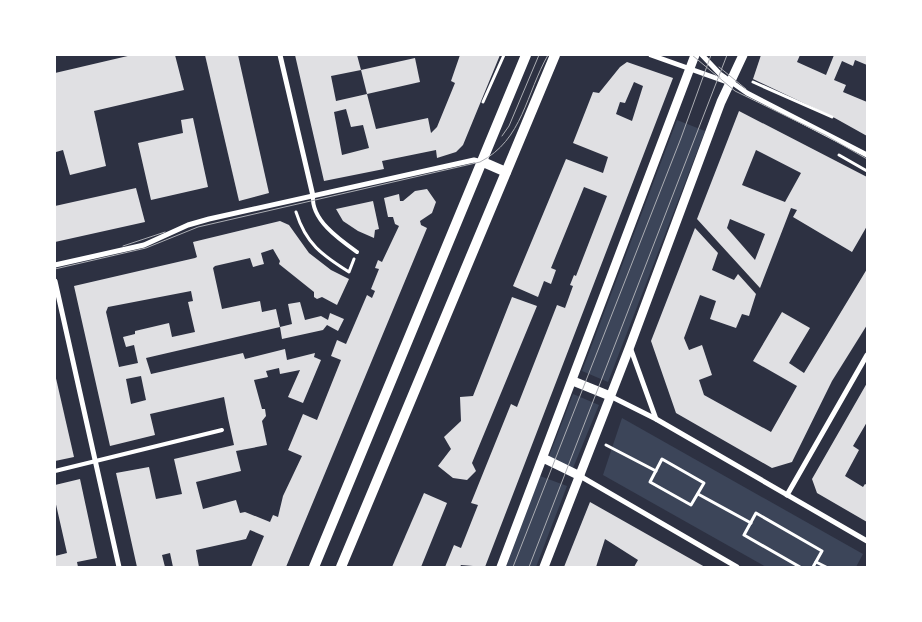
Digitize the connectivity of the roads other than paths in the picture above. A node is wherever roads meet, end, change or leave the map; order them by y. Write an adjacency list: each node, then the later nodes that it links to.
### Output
1 (280, 55): 13 (street)
2 (526, 55): 11 (main road)
3 (555, 55): 12 (main road)
4 (651, 55): 8 (street)
5 (695, 55): 8 (street)
6 (702, 55): 9 (street)
7 (743, 55): 9 (street)
8 (690, 69): 9 (street); 19 (street)
9 (730, 82): 10 (street); 17 (street)
10 (867, 155)
11 (483, 162): 12 (main road); 13 (street); 30 (main road)
12 (506, 172): 31 (main road)
13 (313, 196): 14 (lane); 15 (street)
14 (357, 252)
15 (55, 265)
16 (55, 281): 24 (street)
17 (630, 346): 20 (street); 21 (street)
18 (867, 355): 27 (street)
19 (573, 381): 20 (street); 23 (street)
20 (610, 396): 21 (street); 26 (street)
21 (656, 419): 27 (street)
22 (222, 430): 24 (lane)
23 (543, 458): 26 (street); 32 (street)
24 (96, 462): 25 (lane); 29 (street)
25 (55, 471)
26 (580, 476): 33 (street); 34 (street)
27 (787, 495): 28 (street)
28 (867, 541)
29 (119, 567)
30 (314, 567)
31 (341, 567)
32 (501, 567)
33 (544, 567)
34 (736, 567)

